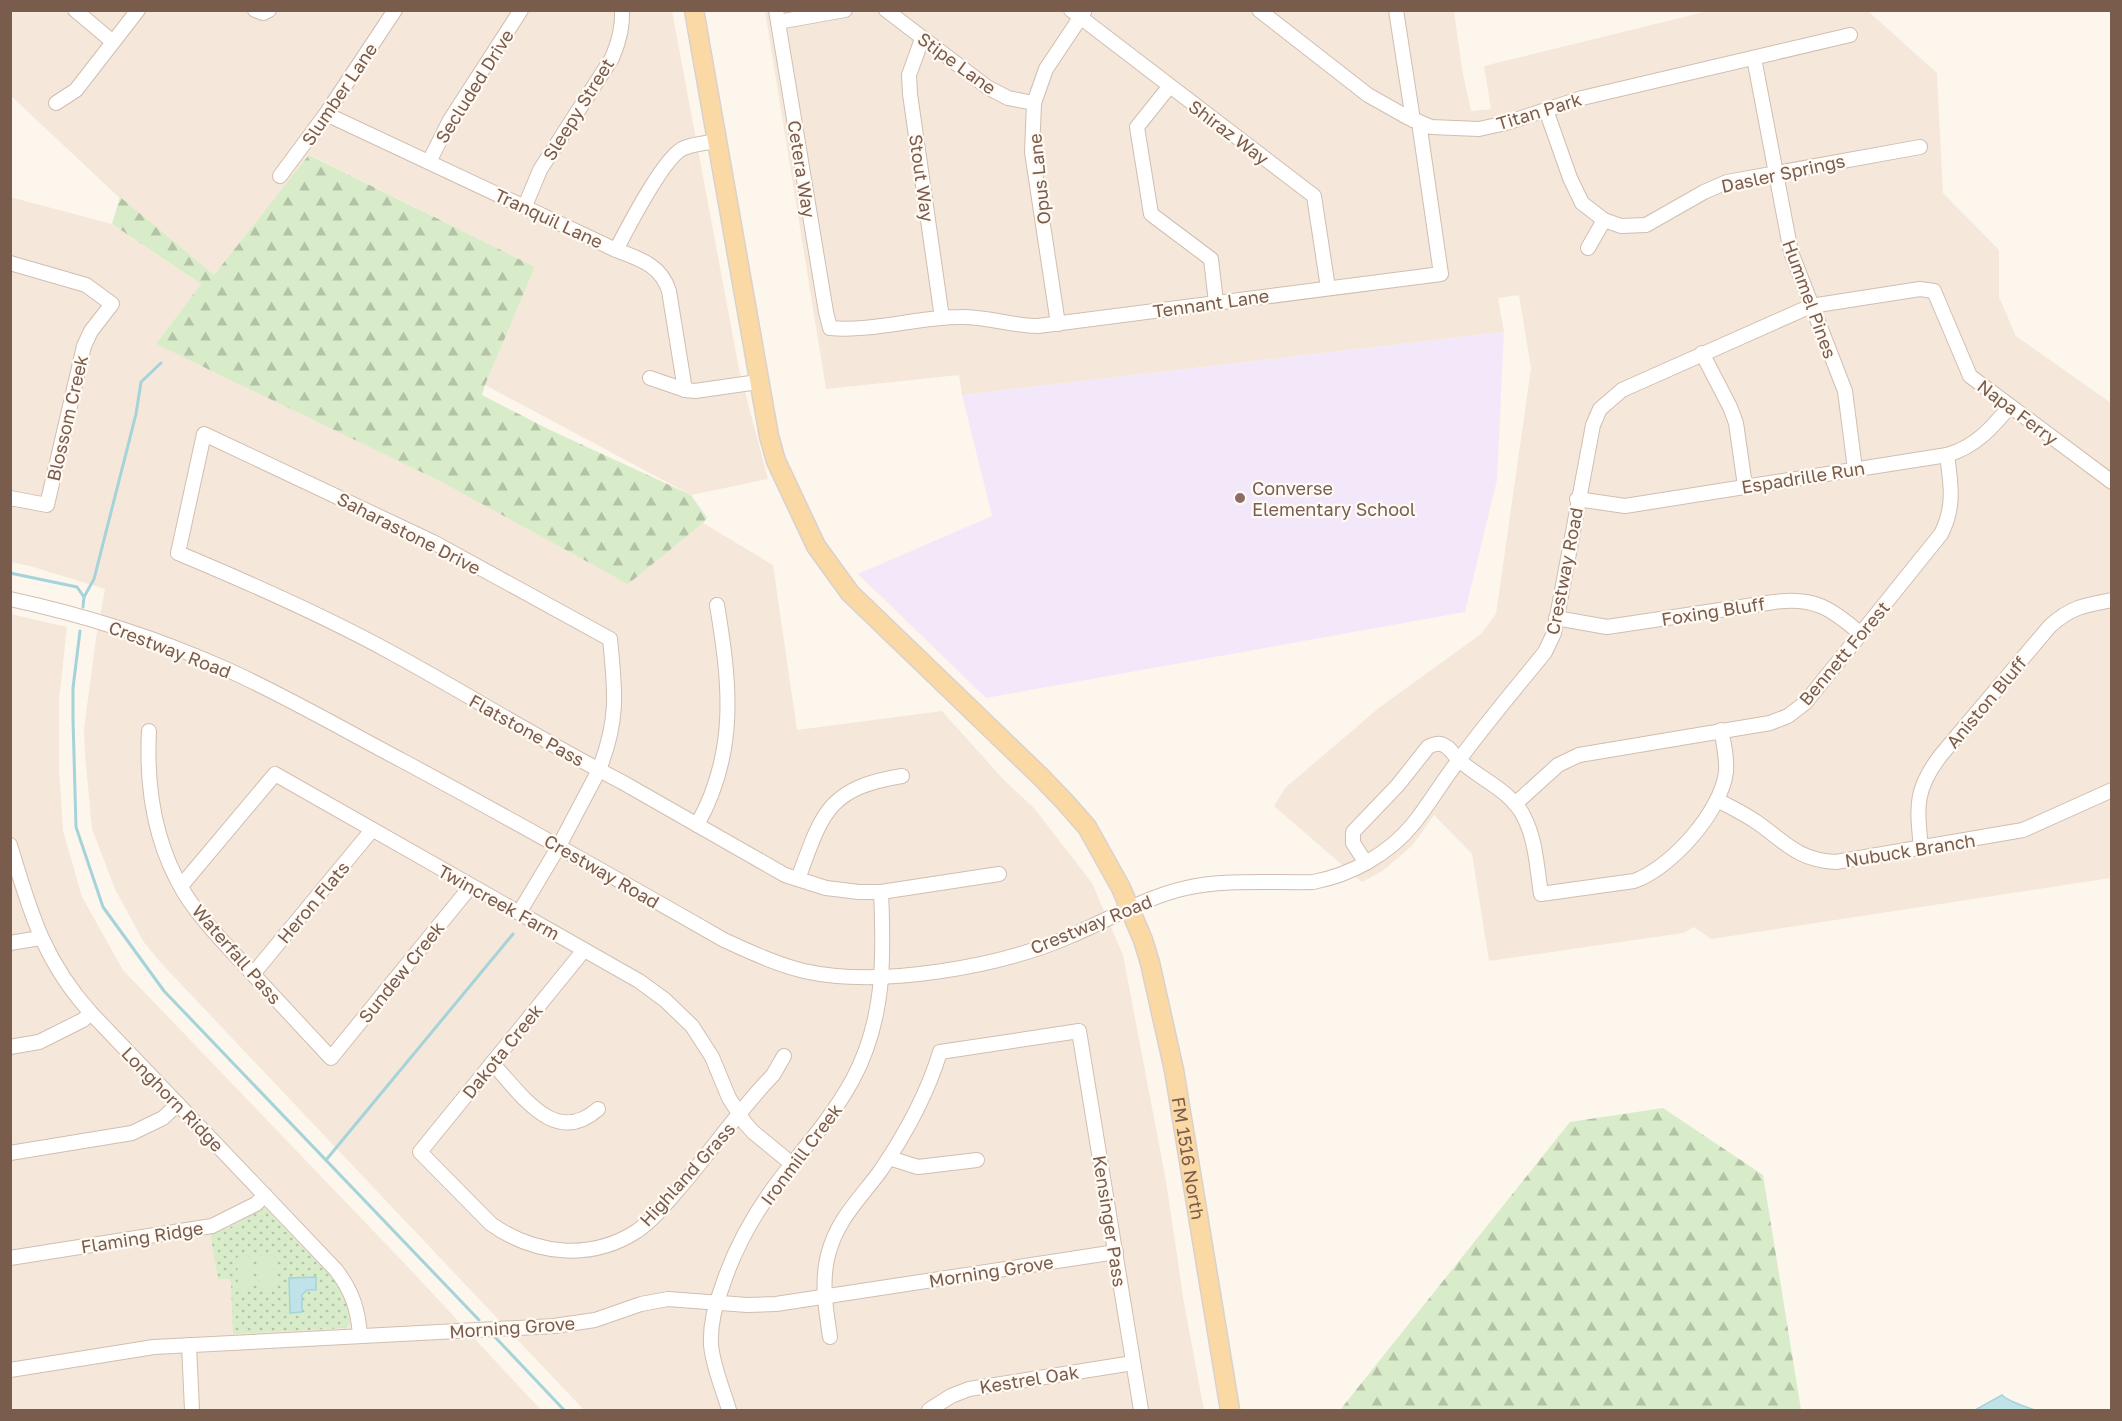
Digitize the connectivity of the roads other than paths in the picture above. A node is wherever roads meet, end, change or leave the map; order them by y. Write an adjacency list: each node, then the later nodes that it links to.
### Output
1 (75, 10): 15 (street)
2 (138, 10): 15 (street)
3 (395, 10): 21 (street, Slumber Lane)
4 (521, 10): 25 (street, Secluded Drive)
5 (622, 10): 28 (street, Sleepy Street)
6 (694, 10): 23 (main road, FM 1516 North)
7 (845, 10): 12 (street)
8 (886, 10): 14 (street, Stipe Lane)
9 (1259, 10): 22 (street, Titan Park)
10 (1396, 10): 22 (street)
11 (1079, 13): 17 (street, Shiraz Way); 19 (street, Opus Lane)
12 (777, 16): 39 (street, Cetera Way)
13 (1850, 35): 16 (street, Titan Park)
14 (922, 39): 19 (street, Stipe Lane); 37 (street, Stout Way)
15 (113, 42): 18 (street)
16 (1754, 58): 20 (street, Titan Park); 26 (street, Hummel Pines)
17 (1169, 87): 33 (street, Shiraz Way); 35 (street)
18 (56, 103)
19 (1034, 103): 38 (street, Opus Lane)
20 (1546, 110): 22 (street, Titan Park); 29 (street, Dasler Springs)
21 (326, 114): 25 (street, Tranquil Lane); 27 (street, Slumber Lane)
22 (1416, 121): 33 (street, Tennant Lane)
23 (717, 141): 31 (street); 42 (main road, FM 1516 North)
24 (1920, 147): 26 (street, Dasler Springs)
25 (429, 162): 28 (street, Tranquil Lane)
26 (1774, 172): 29 (street, Dasler Springs); 36 (street, Hummel Pines)
27 (280, 176)
28 (525, 206): 31 (street, Tranquil Lane)
29 (1604, 220): 30 (street)
30 (1588, 249)
31 (616, 250): 43 (street, Tranquil Lane)
32 (10, 263): 50 (street, Blossom Creek)
33 (1328, 288): 35 (street, Tennant Lane)
34 (1934, 291): 36 (street, Crestway Road); 44 (street, Napa Ferry)
35 (1216, 302): 38 (street, Tennant Lane)
36 (1811, 306): 40 (street, Crestway Road); 47 (street, Hummel Pines)
37 (942, 318): 38 (street, Tennant Lane); 39 (street, Tennant Lane)
38 (1058, 324)
39 (830, 327)
40 (1702, 353): 49 (street); 51 (street, Crestway Road)
41 (650, 378): 43 (street)
42 (758, 382): 43 (street); 76 (main road, FM 1516 North)
43 (685, 390)
44 (2010, 406): 46 (street, Espadrille Run); 48 (street, Napa Ferry)
45 (204, 434): 60 (street, Saharastone Drive); 60 (street, Flatstone Pass)
46 (1947, 455): 47 (street, Espadrille Run); 56 (street, Bennett Forest)
47 (1855, 469): 49 (street, Espadrille Run)
48 (2112, 482)
49 (1745, 486): 51 (street, Espadrille Run)
50 (10, 498)
51 (1577, 499): 55 (street, Crestway Road)
52 (10, 599): 68 (street, Crestway Road)
53 (2112, 600): 69 (street, Aniston Bluff)
54 (717, 605): 65 (street)
55 (1556, 618): 56 (street, Foxing Bluff); 59 (street, Crestway Road)
56 (1861, 634): 57 (street, Bennett Forest)
57 (1721, 730): 63 (street); 64 (street, Bennett Forest)
58 (149, 731): 73 (street, Waterfall Pass)
59 (1459, 760): 64 (street); 70 (street, Crestway Road); 70 (street)
60 (599, 770): 65 (street, Flatstone Pass); 68 (street)
61 (902, 776): 72 (street)
62 (2112, 790): 69 (street, Nubuck Branch)
63 (1717, 800): 64 (street); 69 (street, Nubuck Branch)
64 (1515, 804)
65 (697, 825): 72 (street, Flatstone Pass)
66 (372, 830): 73 (street, Twincreek Farm); 74 (street, Twincreek Farm); 81 (street, Heron Flats)
67 (10, 845): 78 (street, Longhorn Ridge)
68 (559, 846): 77 (street); 82 (street, Crestway Road)
69 (1921, 848)
70 (1366, 863): 76 (street, Crestway Road)
71 (999, 873): 75 (street, Flatstone Pass)
72 (798, 879): 75 (street, Flatstone Pass)
73 (181, 886): 81 (street, Waterfall Pass)
74 (471, 886): 77 (street, Twincreek Farm); 86 (street, Sundew Creek)
75 (880, 892): 82 (street, Ironmill Creek)
76 (1130, 909): 82 (street, Crestway Road); 110 (main road, FM 1516 North)
77 (519, 913): 80 (street, Twincreek Farm)
78 (40, 938): 79 (street); 83 (street, Longhorn Ridge)
79 (10, 943)
80 (584, 950): 87 (street, Dakota Creek); 90 (street, Twincreek Farm)
81 (253, 974): 86 (street, Waterfall Pass)
82 (881, 978): 95 (street, Ironmill Creek)
83 (91, 1012): 84 (street); 88 (street, Longhorn Ridge)
84 (10, 1047)
85 (784, 1056): 90 (street, Highland Grass)
86 (330, 1058)
87 (492, 1063): 89 (street); 91 (street, Dakota Creek)
88 (178, 1104): 92 (street); 96 (street, Longhorn Ridge)
89 (598, 1109)
90 (740, 1115): 91 (street, Highland Grass); 95 (street, Twincreek Farm)
91 (420, 1152)
92 (10, 1153)
93 (889, 1158): 94 (street); 97 (street, Kensinger Pass); 99 (street)
94 (977, 1160)
95 (792, 1164): 100 (street, Ironmill Creek)
96 (265, 1195): 98 (street, Flaming Ridge); 101 (street, Longhorn Ridge)
97 (1116, 1252): 99 (street, Morning Grove); 104 (street, Kensinger Pass)
98 (10, 1258)
99 (825, 1297): 100 (street, Morning Grove); 102 (street)
100 (716, 1303): 101 (street, Morning Grove); 107 (street, Ironmill Creek)
101 (360, 1335): 103 (street, Morning Grove)
102 (830, 1337)
103 (189, 1345): 105 (street, Morning Grove); 106 (street)
104 (1133, 1363): 108 (street, Kestrel Oak); 109 (street, Kensinger Pass)
105 (10, 1370)
106 (192, 1410)
107 (729, 1410)
108 (929, 1410)
109 (1141, 1410)
110 (1230, 1410)

